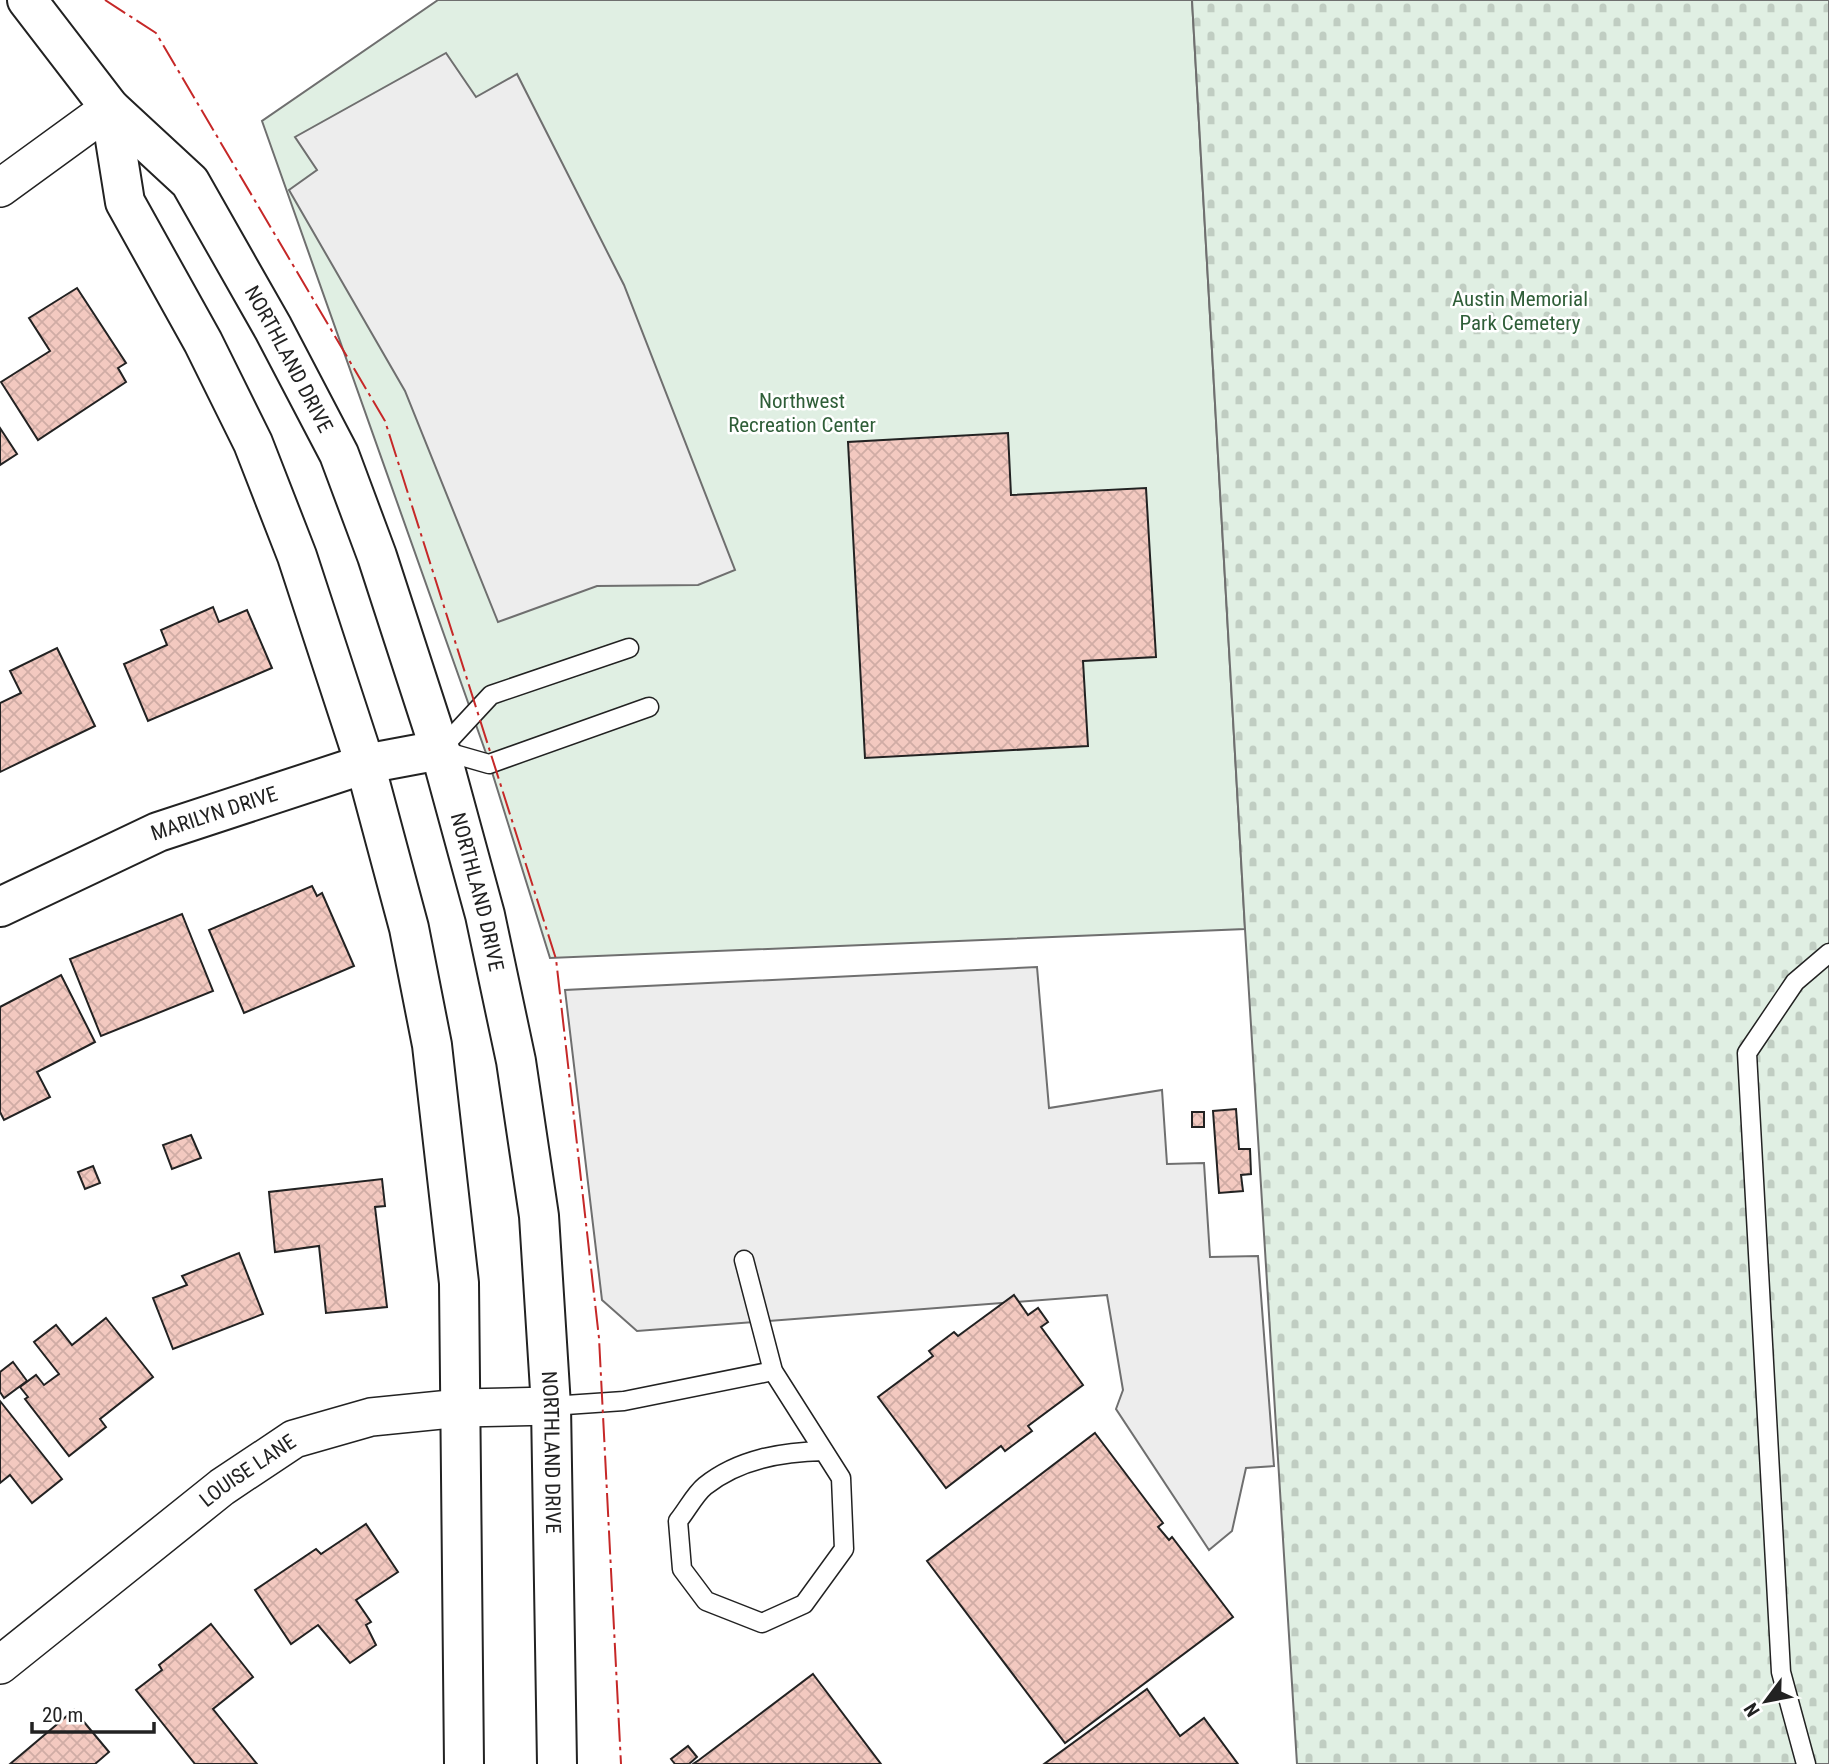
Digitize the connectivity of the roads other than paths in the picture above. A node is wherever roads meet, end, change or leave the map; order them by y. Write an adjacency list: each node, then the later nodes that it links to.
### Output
1 (27, 0): 2 (main road, NORTHLAND DRIVE)
2 (110, 108): 3 (street); 6 (main road, NORTHLAND DRIVE); 7 (main road, NORTHLAND DRIVE)
3 (0, 188)
4 (629, 649): 6 (lane)
5 (649, 707): 6 (lane)
6 (439, 750): 7 (main road, MARILYN DRIVE); 12 (main road, NORTHLAND DRIVE)
7 (365, 765): 8 (main road, MARILYN DRIVE); 13 (main road, NORTHLAND DRIVE)
8 (0, 907)
9 (1829, 953): 18 (lane)
10 (744, 1260): 11 (lane)
11 (773, 1371): 12 (lane); 14 (lane)
12 (551, 1406): 13 (street, LOUISE LANE); 17 (main road, NORTHLAND DRIVE)
13 (461, 1408): 15 (street, LOUISE LANE); 16 (main road, NORTHLAND DRIVE)
14 (824, 1451): 14 (lane)
15 (0, 1665)
16 (464, 1764)
17 (557, 1764)
18 (1806, 1764)

